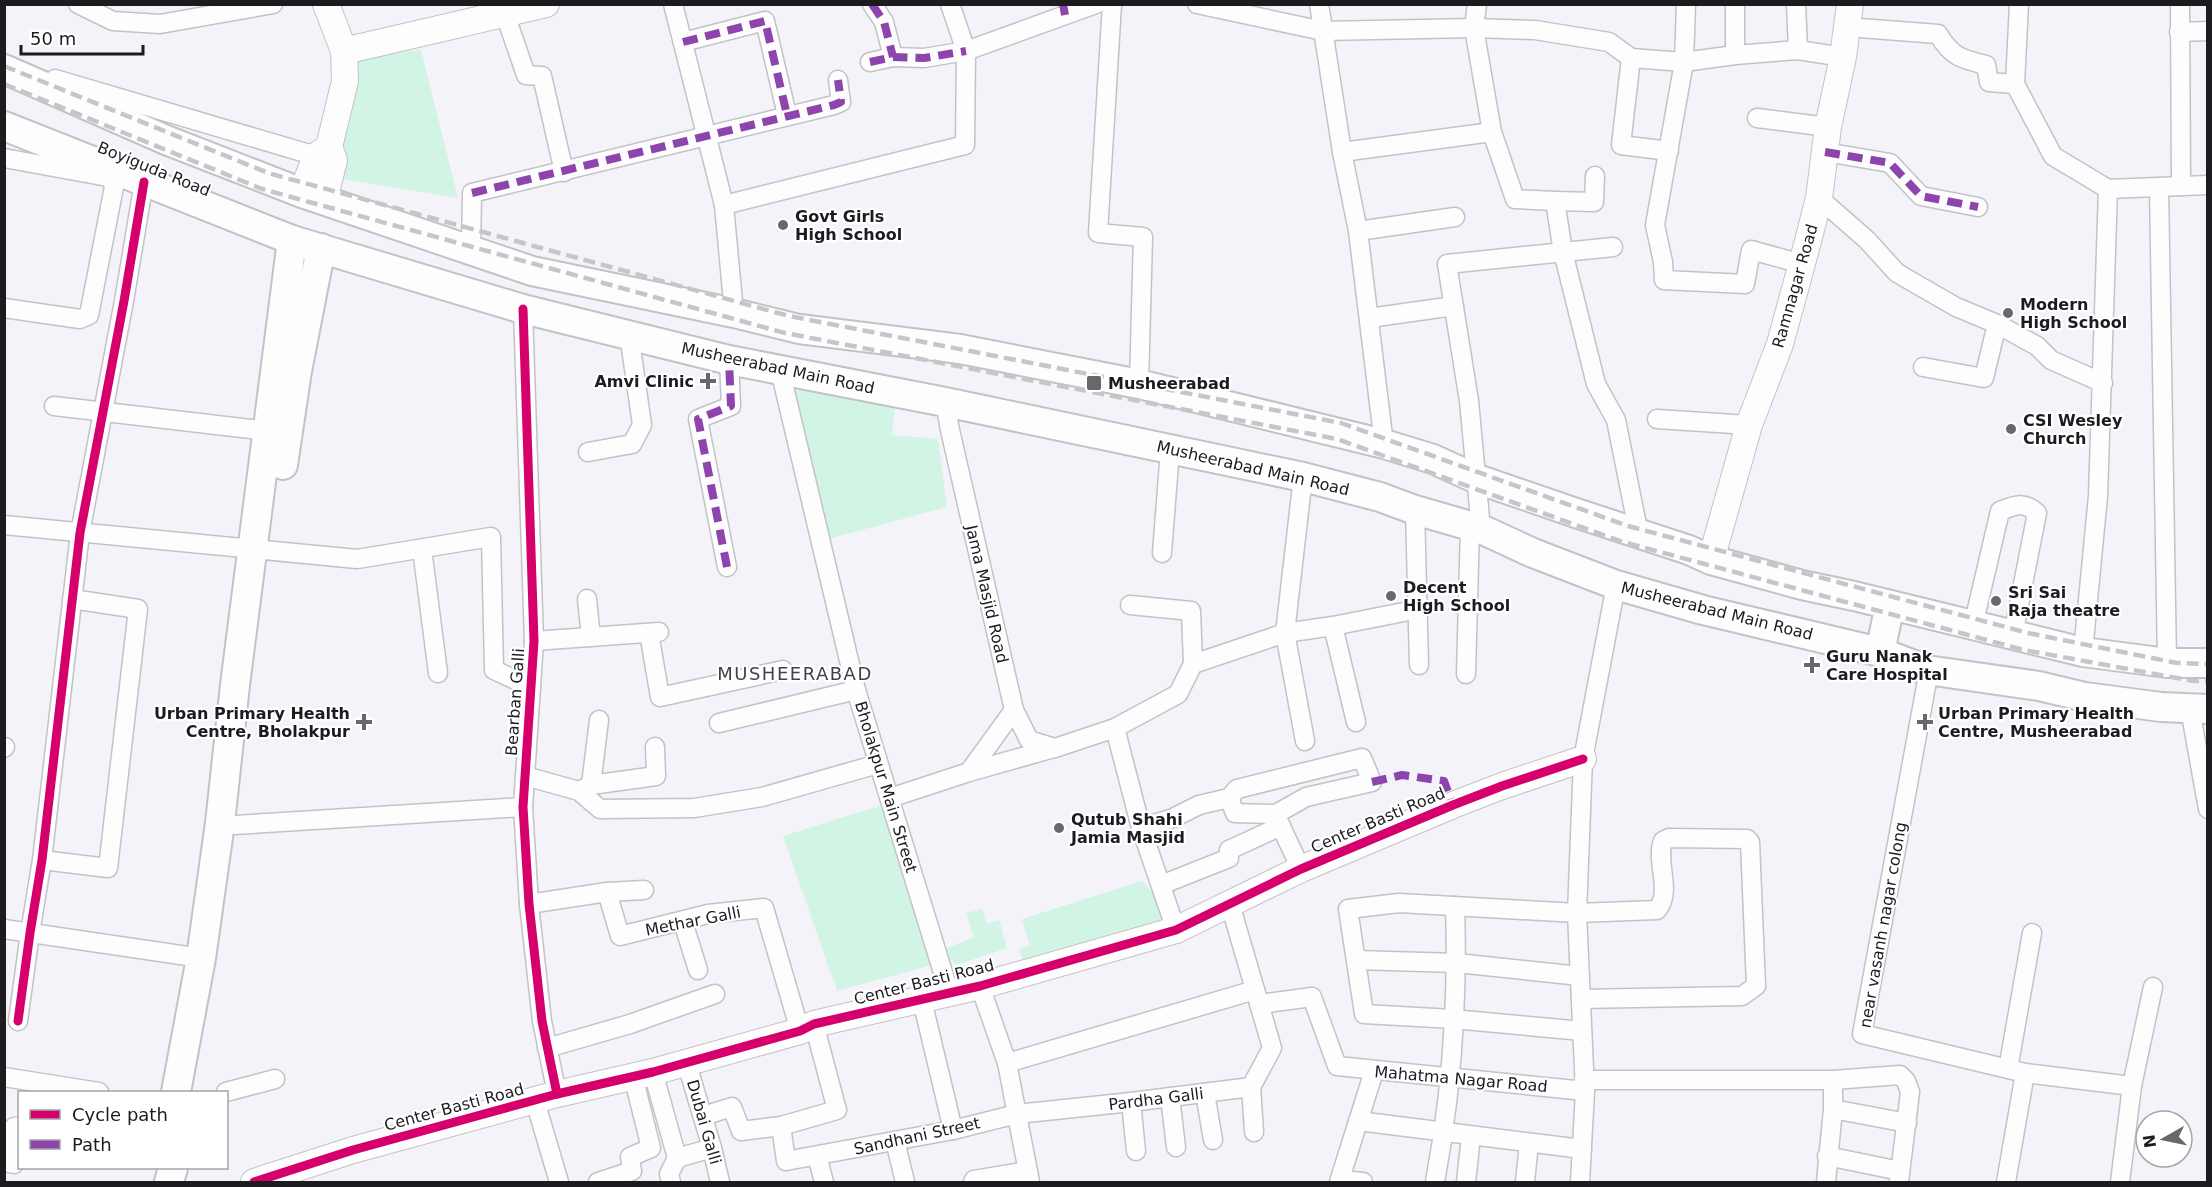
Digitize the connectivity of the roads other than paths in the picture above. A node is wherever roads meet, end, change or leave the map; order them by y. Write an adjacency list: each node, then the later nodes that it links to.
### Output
1 (78, 4): 2 (street)
2 (273, 4)
3 (327, 4): 26 (street)
4 (546, 4): 19 (street)
5 (674, 4): 25 (street)
6 (872, 4): 30 (street)
7 (950, 4): 27 (street)
8 (1096, 4): 18 (street)
9 (1112, 4): 87 (street)
10 (1197, 4): 22 (street)
11 (1319, 4): 22 (street)
12 (1477, 4): 21 (street)
13 (1686, 4): 34 (street)
14 (1735, 4): 29 (street)
15 (1796, 4): 28 (street)
16 (2019, 4): 38 (street)
17 (2180, 4): 24 (street)
18 (1064, 10): 27 (street)
19 (505, 14): 26 (street); 51 (street)
20 (1849, 16): 31 (street, Ramnagar Road); 38 (street)
21 (1474, 28): 22 (street); 32 (street); 43 (street)
22 (1323, 31): 47 (street)
23 (2208, 31): 24 (street)
24 (2179, 32): 55 (street)
25 (683, 42): 39 (street); 44 (street)
26 (344, 51): 46 (street)
27 (966, 51): 30 (street); 61 (street)
28 (1798, 51): 29 (street); 31 (street)
29 (1735, 55): 34 (street)
30 (892, 57): 33 (street)
31 (1843, 57): 42 (street, Ramnagar Road)
32 (1631, 58): 34 (street); 45 (street)
33 (870, 62)
34 (1684, 62): 45 (street)
35 (4, 64): 46 (street)
36 (4, 69): 58 (main road, Boyiguda Road)
37 (838, 80): 39 (street)
38 (2015, 84): 57 (street)
39 (787, 116): 44 (street)
40 (1757, 118): 42 (street)
41 (4, 126): 49 (main road, Boyiguda Road)
42 (1828, 127): 48 (street, Ramnagar Road)
43 (1492, 132): 47 (street); 60 (street)
44 (706, 136): 51 (street); 61 (street)
45 (1669, 151): 71 (street)
46 (323, 152): 58 (street)
47 (1342, 152): 64 (street)
48 (1825, 152): 59 (street, Ramnagar Road); 62 (street)
49 (42, 153): 50 (street); 53 (main road, Boyiguda Road); 76 (street)
50 (4, 158)
51 (564, 172): 69 (street)
52 (1594, 176): 60 (street)
53 (144, 182): 66 (main road, Boyiguda Road); 90 (street)
54 (2208, 185): 55 (street)
55 (2181, 186): 56 (street)
56 (2159, 188): 57 (street); 123 (street)
57 (2108, 189): 86 (street)
58 (313, 196): 65 (main road)
59 (1819, 198): 71 (street, Ramnagar Road); 81 (street)
60 (1555, 201): 70 (street)
61 (723, 205): 78 (street)
62 (1978, 207)
63 (1455, 217): 64 (street)
64 (1358, 231): 79 (street)
65 (435, 239): 69 (main road); 72 (main road)
66 (292, 240): 68 (main road, Musheerabad Main Road); 93 (main road)
67 (1613, 247): 70 (street)
68 (321, 248): 72 (main road, Musheerabad Main Road); 105 (main road)
69 (471, 249): 73 (main road)
70 (1563, 252): 75 (street); 103 (street)
71 (1802, 264): 92 (street, Ramnagar Road)
72 (424, 279): 77 (main road, Musheerabad Main Road)
73 (589, 284): 74 (main road); 80 (main road)
74 (622, 291): 78 (main road); 82 (main road)
75 (1454, 306): 79 (street); 98 (street)
76 (4, 308)
77 (523, 309): 80 (main road, Musheerabad Main Road); 120 (street, Bearban Galli)
78 (734, 313): 87 (main road)
79 (1369, 318): 94 (street)
80 (578, 322): 82 (main road, Musheerabad Main Road)
81 (1996, 324): 84 (street); 86 (street)
82 (621, 332): 83 (main road, Musheerabad Main Road); 96 (street)
83 (729, 360): 85 (main road, Musheerabad Main Road); 108 (street)
84 (1923, 367)
85 (780, 370): 88 (main road, Musheerabad Main Road); 132 (street, Bholakpur Main Street)
86 (2103, 383): 122 (street)
87 (1139, 384): 94 (main road)
88 (945, 402): 95 (main road, Musheerabad Main Road); 134 (street, Jama Masjid Road)
89 (54, 406): 90 (street)
90 (102, 411): 93 (street); 102 (street)
91 (1657, 419): 92 (street)
92 (1749, 425): 107 (street, Ramnagar Road)
93 (268, 431): 105 (main road)
94 (1384, 444): 98 (main road)
95 (1170, 450): 97 (main road, Musheerabad Main Road); 106 (street)
96 (588, 452)
97 (1304, 477): 99 (main road, Musheerabad Main Road); 117 (street)
98 (1477, 479): 101 (street); 103 (main road)
99 (1415, 510): 101 (main road, Musheerabad Main Road); 114 (street)
100 (4, 525): 102 (street)
101 (1475, 527): 109 (main road, Musheerabad Main Road); 130 (street)
102 (80, 533): 105 (street); 110 (street)
103 (1640, 535): 107 (main road)
104 (422, 549): 105 (street); 129 (street); 131 (street)
105 (261, 551): 154 (main road); 170 (main road)
106 (1162, 553)
107 (1711, 560): 113 (main road)
108 (727, 567)
109 (1617, 585): 121 (main road, Musheerabad Main Road); 142 (street)
110 (72, 599): 156 (street); 156 (street)
111 (587, 599): 119 (street)
112 (1130, 604): 125 (street)
113 (1890, 605): 115 (main road); 121 (main road)
114 (1419, 609): 116 (street); 126 (street)
115 (1973, 626): 118 (main road); 118 (street)
116 (1333, 627): 117 (street); 136 (street)
117 (1285, 633): 125 (street); 139 (street)
118 (2013, 635): 122 (main road)
119 (591, 637): 120 (street); 127 (street)
120 (534, 641): 131 (street, Bearban Galli)
121 (1880, 652): 128 (main road, Musheerabad Main Road)
122 (2083, 652): 123 (main road)
123 (2167, 663): 124 (main road)
124 (2208, 663)
125 (1192, 664): 138 (street)
126 (1419, 665)
127 (783, 670)
128 (1929, 670): 133 (main road, Musheerabad Main Road); 190 (street, near vasanh nagar colong)
129 (438, 674)
130 (1466, 674)
131 (531, 687): 146 (street, Bearban Galli)
132 (856, 690): 137 (street); 143 (street, Bholakpur Main Street)
133 (2199, 709): 152 (street)
134 (1014, 710): 141 (street, Jama Masjid Road); 144 (street)
135 (598, 720): 147 (street)
136 (1356, 722)
137 (719, 723)
138 (1115, 728): 141 (street); 155 (street)
139 (1305, 741)
140 (656, 747): 147 (street)
141 (1055, 748): 144 (street)
142 (1583, 759): 157 (street, Center Basti Road); 164 (street)
143 (878, 764): 147 (street); 149 (street, Bholakpur Main Street)
144 (969, 772): 149 (street)
145 (1300, 773): 148 (street); 148 (street); 150 (street)
146 (525, 776): 147 (street); 151 (street, Bearban Galli)
147 (585, 788)
148 (1306, 797): 153 (street)
149 (890, 798): 177 (street, Bholakpur Main Street)
150 (1229, 798): 153 (street); 155 (street)
151 (523, 807): 154 (street); 161 (street, Bearban Galli)
152 (2208, 809)
153 (1279, 820): 157 (street); 158 (street)
154 (235, 825): 201 (main road)
155 (1141, 828): 158 (street)
156 (42, 860): 168 (street)
157 (1301, 869): 162 (street, Center Basti Road)
158 (1161, 885): 167 (street)
159 (644, 890): 160 (street)
160 (607, 892): 161 (street); 165 (street, Methar Galli)
161 (528, 904): 186 (street, Bearban Galli)
162 (1230, 904): 167 (street, Center Basti Road); 179 (street)
163 (1455, 906): 164 (street); 171 (street); 172 (street)
164 (1577, 913): 174 (street); 180 (street)
165 (683, 922): 173 (street); 184 (street, Methar Galli)
166 (4, 929): 168 (street)
167 (1176, 930): 175 (street, Center Basti Road)
168 (30, 933): 170 (street); 183 (street)
169 (2032, 933): 190 (street)
170 (201, 958): 200 (main road)
171 (1356, 960): 172 (street); 182 (street)
172 (1457, 963): 174 (street); 182 (street)
173 (698, 970)
174 (1580, 976): 180 (street)
175 (980, 986): 177 (street, Center Basti Road); 188 (street)
176 (2153, 987): 197 (street)
177 (949, 992): 181 (street, Center Basti Road)
178 (715, 994): 186 (street)
179 (1257, 997): 188 (street); 189 (street, Mahatma Nagar Road); 198 (street)
180 (1581, 999): 185 (street)
181 (922, 1000): 184 (street, Center Basti Road); 214 (street)
182 (1453, 1019): 185 (street); 193 (street)
183 (18, 1021)
184 (807, 1027): 187 (street, Center Basti Road); 213 (street)
185 (1582, 1031): 196 (street)
186 (547, 1048): 204 (street, Bearban Galli)
187 (686, 1061): 191 (street, Center Basti Road); 209 (street, Dubai Galli)
188 (1007, 1064): 208 (street)
189 (1374, 1071): 193 (street, Mahatma Nagar Road); 210 (street)
190 (2016, 1071): 197 (street); 246 (street)
191 (643, 1074): 204 (street, Center Basti Road); 227 (street); 234 (street)
192 (4, 1077): 199 (street)
193 (1450, 1077): 196 (street, Mahatma Nagar Road); 216 (street)
194 (274, 1079): 202 (street)
195 (1833, 1080): 196 (street, Mahatma Nagar Road); 207 (street); 211 (street, Mahatma Nagar Road)
196 (1585, 1086): 223 (street)
197 (2132, 1086): 247 (street)
198 (1251, 1087): 203 (street, Pardha Galli); 215 (street)
199 (72, 1090)
200 (176, 1091)
201 (189, 1091)
202 (228, 1091)
203 (1205, 1093): 205 (street, Pardha Galli); 218 (street)
204 (546, 1097): 232 (street, Center Basti Road); 233 (street, Bearban Galli)
205 (1170, 1097): 206 (street, Pardha Galli); 221 (street)
206 (1131, 1102): 208 (street, Pardha Galli); 224 (street)
207 (1833, 1109): 211 (street); 226 (street)
208 (1017, 1114): 214 (street, Sandhani Street); 230 (street)
209 (703, 1116): 213 (street); 222 (street, Dubai Galli)
210 (1358, 1121): 216 (street); 231 (street)
211 (1907, 1123): 229 (street)
212 (18, 1126): 228 (street)
213 (781, 1126): 225 (street, Sandhani Street)
214 (954, 1130): 219 (street, Sandhani Street)
215 (1254, 1132)
216 (1444, 1133): 217 (street); 241 (street)
217 (1472, 1136): 220 (street); 242 (street)
218 (1213, 1140)
219 (895, 1141): 225 (street, Sandhani Street); 238 (street)
220 (1529, 1143): 223 (street); 243 (street)
221 (1176, 1147)
222 (712, 1148): 227 (street); 236 (street, Dubai Galli)
223 (1582, 1149): 244 (street)
224 (1136, 1151)
225 (817, 1156): 237 (street)
226 (1827, 1156): 229 (street); 245 (street)
227 (677, 1158): 235 (street)
228 (4, 1162)
229 (1899, 1176)
230 (1029, 1177): 239 (street)
231 (1340, 1181): 240 (street)
232 (254, 1182)
233 (559, 1182)
234 (598, 1182)
235 (671, 1182)
236 (720, 1182)
237 (824, 1182)
238 (905, 1182)
239 (973, 1182)
240 (1363, 1182)
241 (1435, 1182)
242 (1466, 1182)
243 (1525, 1182)
244 (1580, 1182)
245 (1826, 1182)
246 (2006, 1182)
247 (2120, 1182)

